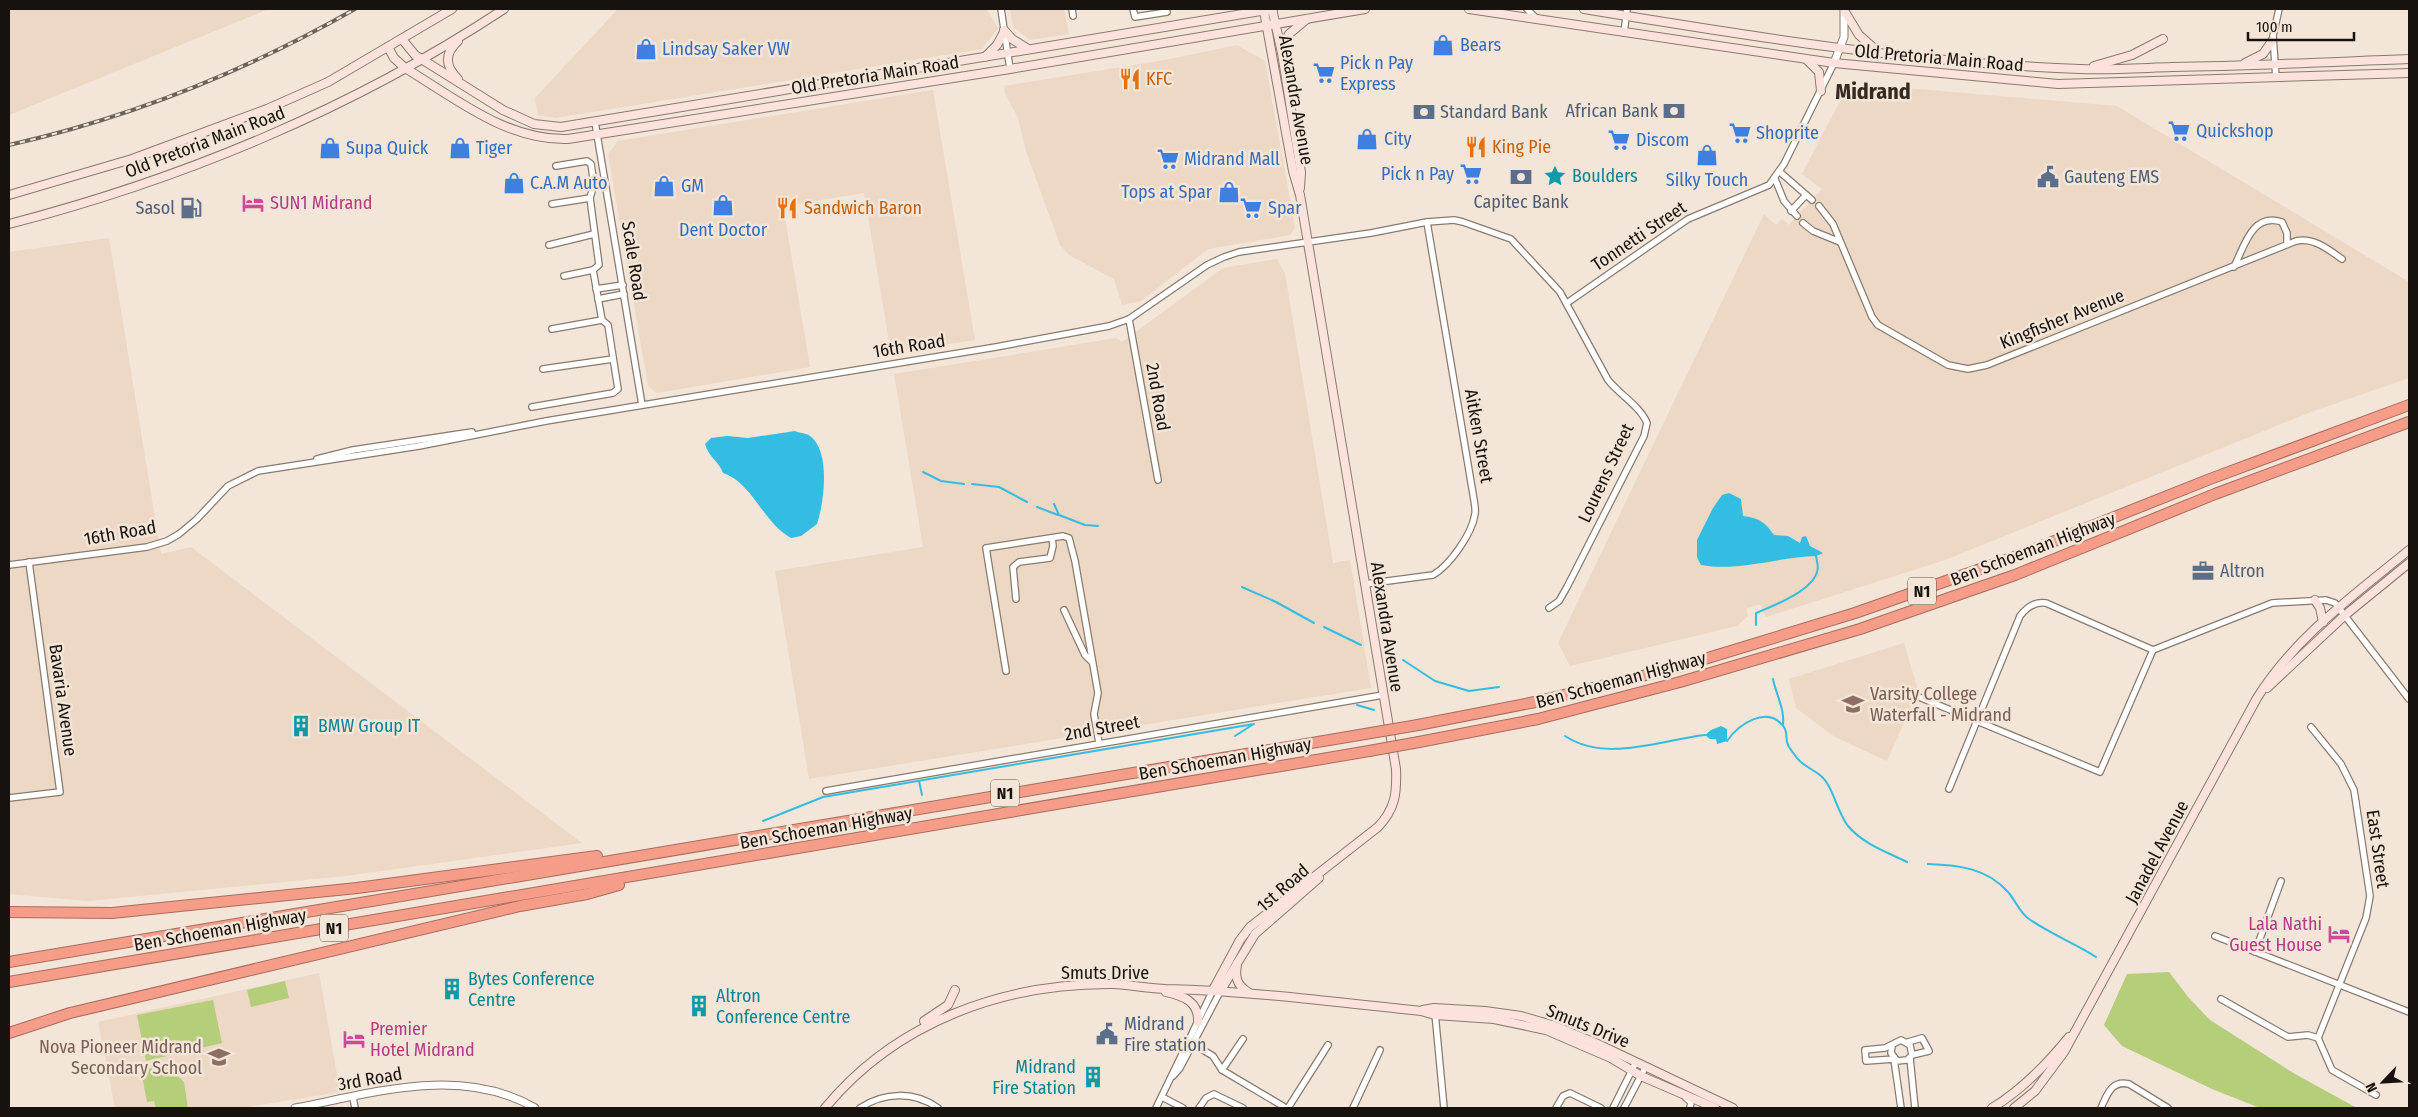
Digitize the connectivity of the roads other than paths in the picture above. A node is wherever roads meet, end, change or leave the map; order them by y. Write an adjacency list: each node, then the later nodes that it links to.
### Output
1 (452, 9): 22 (main road, Old Pretoria Main Road)
2 (504, 9): 19 (main road, Old Pretoria Main Road)
3 (1001, 9): 20 (street)
4 (1072, 9): 15 (street)
5 (1133, 9): 13 (street)
6 (1268, 9): 18 (main road, Alexandra Avenue); 27 (main road, Old Pretoria Main Road)
7 (1365, 9): 16 (main road, Old Pretoria Main Road)
8 (1469, 9): 17 (main road, Old Pretoria Main Road)
9 (1527, 9): 17 (street)
10 (1584, 9): 14 (main road, Old Pretoria Main Road)
11 (2279, 9): 24 (street)
12 (1844, 10): 26 (street); 28 (main road)
13 (1167, 12)
14 (1627, 12): 21 (street); 26 (main road, Old Pretoria Main Road)
15 (1073, 16)
16 (1309, 17): 18 (main road, Old Pretoria Main Road); 29 (main road)
17 (1536, 18): 21 (main road, Old Pretoria Main Road)
18 (1272, 24): 29 (main road, Alexandra Avenue); 39 (main road, Old Pretoria Main Road); 52 (main road, Alexandra Avenue)
19 (478, 26): 32 (main road, Old Pretoria Main Road); 43 (main road)
20 (1004, 31): 27 (main road); 30 (street); 31 (main road)
21 (1624, 32): 34 (main road, Old Pretoria Main Road)
22 (402, 39): 25 (main road, Old Pretoria Main Road); 32 (main road, Old Pretoria Main Road)
23 (2164, 39): 40 (main road)
24 (2272, 41): 36 (street); 37 (main road)
25 (388, 47): 38 (main road, Old Pretoria Main Road); 51 (main road, Old Pretoria Main Road)
26 (1841, 47): 28 (main road, Old Pretoria Main Road); 35 (street)
27 (1028, 50): 30 (main road, Old Pretoria Main Road)
28 (1877, 51): 40 (main road, Old Pretoria Main Road)
29 (1282, 52): 52 (main road, Alexandra Avenue)
30 (1008, 53): 31 (main road, Old Pretoria Main Road); 39 (street)
31 (985, 57): 45 (main road, Old Pretoria Main Road)
32 (421, 59): 38 (main road, Old Pretoria Main Road); 43 (main road, Old Pretoria Main Road)
33 (2409, 59): 36 (main road, Old Pretoria Main Road)
34 (1807, 60): 35 (main road, Old Pretoria Main Road); 44 (main road)
35 (1834, 63): 42 (main road, Old Pretoria Main Road); 44 (street, Tonnetti Street)
36 (2275, 64): 37 (main road, Old Pretoria Main Road); 42 (street)
37 (2234, 66): 40 (main road, Old Pretoria Main Road)
38 (404, 68): 46 (main road, Old Pretoria Main Road); 61 (main road, Old Pretoria Main Road)
39 (1010, 69): 46 (main road, Old Pretoria Main Road)
40 (2083, 69)
41 (2409, 73): 42 (main road, Old Pretoria Main Road)
42 (2276, 78)
43 (467, 89): 45 (main road, Old Pretoria Main Road)
44 (1821, 91): 48 (street, Tonnetti Street)
45 (595, 122): 46 (street, Scale Road)
46 (598, 136): 71 (street, Scale Road)
47 (556, 166): 53 (street)
48 (1780, 172): 49 (street, Tonnetti Street); 50 (street)
49 (1775, 180): 57 (street); 75 (street, Tonnetti Street)
50 (1806, 194): 54 (street); 57 (street)
51 (9, 195)
52 (1300, 195): 63 (main road, Alexandra Avenue)
53 (590, 198): 55 (street); 62 (street)
54 (1812, 200)
55 (552, 204)
56 (1819, 206): 64 (street, Kingfisher Avenue)
57 (1791, 211): 58 (street)
58 (1797, 216)
59 (1427, 222): 63 (street, 16th Road); 75 (street, Lourens Street); 91 (street, Aitken Street)
60 (1803, 223): 64 (street)
61 (9, 224)
62 (594, 234): 66 (street); 69 (street)
63 (1306, 241): 76 (street, 16th Road); 91 (main road, Alexandra Avenue)
64 (1840, 242): 68 (street, Kingfisher Avenue)
65 (2287, 244): 67 (street, Kingfisher Avenue); 68 (street, Kingfisher Avenue); 68 (street)
66 (549, 245)
67 (2342, 259)
68 (2234, 267)
69 (593, 270): 70 (street); 72 (street)
70 (564, 276)
71 (622, 285): 72 (street); 73 (street, Scale Road)
72 (596, 290): 74 (street)
73 (624, 294): 74 (street); 81 (street, Scale Road)
74 (598, 299): 77 (street)
75 (1567, 303): 94 (street, Lourens Street)
76 (1129, 319): 81 (street, 16th Road); 85 (street, 2nd Road)
77 (602, 320): 78 (street); 79 (street)
78 (552, 329)
79 (613, 359): 80 (street); 83 (street)
80 (543, 369)
81 (642, 405): 88 (street, 16th Road)
82 (2409, 405): 112 (highway, Ben Schoeman Highway / N1, bridge)
83 (532, 407)
84 (2409, 422): 114 (highway, Ben Schoeman Highway / N1, bridge)
85 (1158, 480)
86 (1052, 538): 92 (street); 100 (street); 101 (street)
87 (2409, 550): 95 (main road, Janadel Avenue)
88 (29, 562): 90 (street, 16th Road); 111 (street, Bavaria Avenue)
89 (2409, 563): 97 (main road, Janadel Avenue)
90 (9, 565)
91 (1365, 584): 102 (main road, Alexandra Avenue)
92 (1016, 599)
93 (2314, 600): 95 (street); 98 (main road); 99 (street)
94 (1549, 608)
95 (2338, 608): 97 (street); 98 (main road, Janadel Avenue)
96 (1064, 610): 100 (street)
97 (2344, 616): 104 (main road, Janadel Avenue); 105 (street)
98 (2323, 622): 104 (main road, Janadel Avenue)
99 (2153, 650): 106 (street); 106 (street)
100 (1092, 662): 108 (street)
101 (1006, 671)
102 (1383, 695): 108 (street, 2nd Street); 113 (main road, Alexandra Avenue)
103 (1919, 697): 106 (street)
104 (2257, 698): 130 (main road, Janadel Avenue)
105 (2409, 698)
106 (1977, 720): 109 (street)
107 (2312, 728): 122 (street, East Street)
108 (1099, 743): 110 (street, 2nd Street)
109 (1949, 789)
110 (826, 791)
111 (9, 798)
112 (645, 853): 116 (highway); 120 (highway, Ben Schoeman Highway / N1)
113 (1325, 870): 119 (main road, 1st Road); 125 (main road, Alexandra Avenue)
114 (658, 873): 121 (highway, Ben Schoeman Highway / N1); 132 (highway)
115 (2281, 881): 118 (street)
116 (9, 912)
117 (2215, 936): 118 (street)
118 (2255, 952): 122 (street)
119 (1238, 959): 125 (main road); 126 (main road)
120 (9, 962)
121 (9, 982)
122 (2341, 985): 129 (street); 134 (street, East Street)
123 (1154, 988): 125 (main road, Smuts Drive); 131 (main road); 133 (main road, Smuts Drive)
124 (955, 990): 133 (main road)
125 (1217, 990): 126 (main road, Smuts Drive); 131 (street); 136 (street)
126 (1248, 993): 128 (main road, Smuts Drive)
127 (2221, 999): 134 (street)
128 (1434, 1011): 143 (main road, Smuts Drive); 146 (main road, Smuts Drive); 164 (street)
129 (2409, 1012)
130 (2084, 1019): 174 (main road, Janadel Avenue); 175 (main road, Janadel Avenue)
131 (1198, 1022): 136 (street)
132 (9, 1033)
133 (906, 1038): 155 (main road, Smuts Drive)
134 (2318, 1038): 149 (street)
135 (1242, 1039): 145 (street)
136 (1190, 1042): 145 (street); 150 (street)
137 (1908, 1042): 139 (street); 141 (street); 141 (street)
138 (1328, 1044): 162 (street)
139 (1892, 1046): 142 (street); 142 (street)
140 (1380, 1050): 163 (street)
141 (1911, 1056): 142 (street); 173 (street)
142 (1894, 1059): 172 (street)
143 (1636, 1062): 144 (main road, Smuts Drive); 146 (street)
144 (1646, 1066): 147 (street); 171 (main road, Smuts Drive)
145 (1222, 1070): 162 (street)
146 (1630, 1071): 147 (main road, Smuts Drive); 167 (street)
147 (1641, 1076): 148 (main road, Smuts Drive); 168 (street)
148 (1674, 1089): 169 (street); 170 (main road, Smuts Drive)
149 (2376, 1095)
150 (1162, 1097): 158 (street); 159 (street)
151 (353, 1098): 152 (street, 3rd Road); 153 (street); 154 (street, 3rd Road)
152 (295, 1108)
153 (355, 1108)
154 (535, 1108)
155 (825, 1108)
156 (860, 1108): 157 (street)
157 (938, 1108)
158 (1156, 1108)
159 (1183, 1108)
160 (1199, 1108): 161 (street)
161 (1244, 1108)
162 (1287, 1108)
163 (1353, 1108)
164 (1444, 1108)
165 (1556, 1108): 166 (street)
166 (1600, 1108)
167 (1613, 1108)
168 (1624, 1108)
169 (1690, 1108)
170 (1715, 1108)
171 (1733, 1108)
172 (1902, 1108)
173 (1915, 1108)
174 (1992, 1108)
175 (2014, 1108)
176 (2101, 1108): 177 (street)
177 (2168, 1108)

